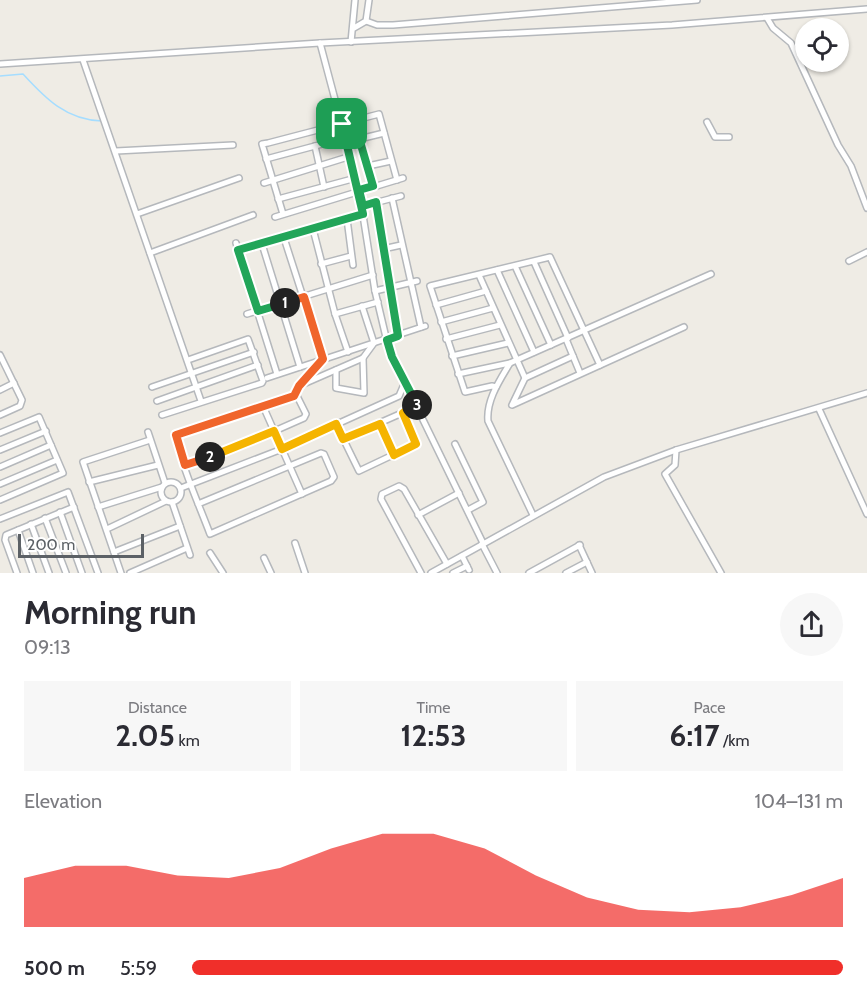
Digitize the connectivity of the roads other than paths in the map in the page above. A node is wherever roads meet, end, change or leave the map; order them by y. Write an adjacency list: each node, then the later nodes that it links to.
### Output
1 (355, 0): 7 (street)
2 (369, 0): 6 (street)
3 (697, 0): 6 (street)
4 (867, 9): 5 (street)
5 (767, 18): 8 (street); 43 (street)
6 (366, 21): 7 (street)
7 (354, 28): 8 (street)
8 (351, 42): 9 (street)
9 (320, 43): 10 (street); 14 (street)
10 (83, 60): 11 (street); 23 (street)
11 (0, 64)
12 (354, 121): 14 (street); 16 (street); 19 (street)
13 (707, 122): 17 (street)
14 (342, 124): 15 (street); 18 (street)
15 (327, 128): 20 (street); 25 (street)
16 (384, 133): 19 (street); 26 (street)
17 (729, 137)
18 (346, 140): 19 (street); 20 (street); 24 (street)
19 (359, 140): 28 (street)
20 (331, 141): 22 (street)
21 (233, 145): 23 (street)
22 (315, 146): 25 (street); 27 (street)
23 (116, 151): 44 (street)
24 (351, 156): 27 (street); 29 (street)
25 (266, 159): 31 (street)
26 (391, 161): 28 (street); 34 (street)
27 (319, 166): 31 (street); 35 (street)
28 (368, 166): 34 (street)
29 (356, 177): 32 (street); 36 (street)
30 (239, 178): 44 (street)
31 (272, 179): 33 (street); 40 (street)
32 (341, 182): 35 (street); 37 (street)
33 (264, 183)
34 (373, 186): 36 (street)
35 (324, 187): 40 (street)
36 (359, 190): 37 (street); 42 (street)
37 (344, 195): 45 (street)
38 (401, 196): 39 (street)
39 (392, 198): 41 (street); 54 (street)
40 (278, 199): 45 (street)
41 (376, 202): 42 (street); 55 (street)
42 (363, 206): 46 (street)
43 (867, 208)
44 (137, 214): 58 (street)
45 (283, 214): 48 (street)
46 (363, 214): 49 (street); 67 (street)
47 (253, 215): 58 (street)
48 (275, 216)
49 (347, 219): 50 (street); 59 (street)
50 (313, 229): 51 (street); 62 (street)
51 (284, 238): 53 (street); 75 (street)
52 (236, 243): 56 (street)
53 (262, 244): 56 (street); 77 (street)
54 (401, 245): 55 (street); 70 (street)
55 (383, 249): 71 (street)
56 (238, 250): 81 (street)
57 (867, 252): 60 (street)
58 (150, 253): 103 (street)
59 (351, 255): 62 (street); 63 (street)
60 (849, 261)
61 (534, 262): 64 (street); 87 (street); 89 (street)
62 (321, 264): 72 (street)
63 (352, 265)
64 (515, 266): 65 (street); 94 (street)
65 (497, 270): 68 (street); 97 (street)
66 (711, 274): 87 (street)
67 (373, 275): 72 (street); 73 (street)
68 (479, 275): 74 (street); 78 (street)
69 (417, 281): 70 (street)
70 (409, 284): 71 (street); 88 (street)
71 (389, 288): 73 (street); 88 (street)
72 (328, 290): 75 (street); 83 (street)
73 (375, 291): 76 (street)
74 (486, 291): 78 (street); 80 (street)
75 (304, 297): 77 (street); 102 (street)
76 (378, 302): 79 (street); 91 (street)
77 (281, 304): 81 (street); 107 (street)
78 (436, 305): 84 (street)
79 (362, 306): 83 (street); 93 (street)
80 (493, 308): 84 (street); 85 (street)
81 (258, 311): 82 (street); 111 (street)
82 (247, 314)
83 (335, 314): 96 (street)
84 (441, 322): 90 (street)
85 (500, 325): 90 (street); 92 (street)
86 (684, 327): 106 (street)
87 (584, 331): 89 (street); 106 (street)
88 (398, 336): 91 (street)
89 (567, 338): 94 (street); 100 (street)
90 (446, 339): 99 (street)
91 (387, 340): 93 (street); 115 (street)
92 (508, 342): 99 (street); 104 (street)
93 (374, 343): 96 (street); 101 (street)
94 (551, 345): 97 (street)
95 (254, 352): 103 (street); 105 (street); 109 (street)
96 (348, 352): 102 (street)
97 (534, 352): 104 (street)
98 (0, 356): 116 (street)
99 (452, 356): 112 (street)
100 (573, 356): 110 (street); 114 (street)
101 (363, 358): 108 (street); 108 (street)
102 (323, 359): 107 (street); 117 (street)
103 (188, 360): 109 (street)
104 (513, 362): 112 (street); 114 (street); 120 (street)
105 (258, 365): 119 (street); 125 (street)
106 (600, 365): 110 (street)
107 (300, 367): 111 (street)
108 (336, 370): 117 (street)
109 (192, 373): 118 (street); 119 (street)
110 (580, 373): 114 (street)
111 (277, 374): 113 (street)
112 (458, 374): 120 (street)
113 (267, 378)
114 (525, 378)
115 (405, 382): 127 (street); 132 (street)
116 (14, 383): 121 (street); 130 (street)
117 (299, 386): 123 (street)
118 (152, 387)
119 (196, 387): 124 (street); 125 (street)
120 (496, 387): 167 (street)
121 (0, 390)
122 (867, 393): 128 (street)
123 (294, 396): 126 (street); 135 (street)
124 (157, 401)
125 (201, 401): 131 (street)
126 (263, 406): 135 (street); 148 (street)
127 (418, 406): 129 (street); 156 (street)
128 (819, 409): 144 (street); 165 (street)
129 (403, 413): 133 (street); 145 (street)
130 (0, 414)
131 (162, 415)
132 (336, 424): 138 (street); 142 (street)
133 (380, 424): 138 (street); 145 (street)
134 (46, 431): 137 (street); 141 (street); 143 (street)
135 (274, 431): 142 (street); 148 (street)
136 (148, 432): 139 (street)
137 (0, 434)
138 (343, 439): 145 (street)
139 (150, 440): 147 (street); 151 (street)
140 (455, 444): 163 (street)
141 (51, 445): 146 (street); 149 (street)
142 (282, 449): 150 (street); 153 (street)
143 (0, 450)
144 (676, 450): 167 (street); 204 (street)
145 (394, 455)
146 (57, 460): 152 (street); 158 (street)
147 (158, 465): 151 (street); 154 (street)
148 (185, 465): 153 (street)
149 (0, 466)
150 (289, 466): 157 (street); 157 (street); 160 (street)
151 (89, 482): 162 (street)
152 (0, 484)
153 (192, 484): 155 (street); 160 (street)
154 (164, 485): 155 (street); 159 (street); 162 (street)
155 (181, 488): 159 (street)
156 (459, 493): 163 (street); 166 (street)
157 (302, 494): 160 (street)
158 (0, 500)
159 (169, 502): 171 (street); 172 (street)
160 (198, 504)
161 (74, 507): 164 (street); 169 (street); 191 (street)
162 (98, 507): 172 (street)
163 (468, 510): 175 (street)
164 (60, 512): 168 (street); 190 (street)
165 (867, 514)
166 (418, 515): 185 (street); 197 (street)
167 (533, 515): 175 (street)
168 (45, 518): 170 (street); 189 (street)
169 (0, 519)
170 (31, 524): 173 (street); 188 (street)
171 (180, 526): 178 (street); 179 (street)
172 (107, 529): 179 (street)
173 (18, 530): 176 (street); 187 (street)
174 (295, 543): 196 (street)
175 (483, 544): 182 (street); 200 (street)
176 (7, 545): 177 (street); 186 (street)
177 (0, 548)
178 (187, 548): 181 (street); 193 (street)
179 (114, 552): 192 (street)
180 (210, 553): 194 (street)
181 (190, 555)
182 (462, 556): 185 (street); 199 (street)
183 (264, 558): 195 (street)
184 (586, 562): 201 (street); 202 (street); 203 (street)
185 (447, 564): 198 (street)
186 (17, 573)
187 (33, 573)
188 (49, 573)
189 (66, 573)
190 (82, 573)
191 (98, 573)
192 (121, 573)
193 (130, 573)
194 (223, 573)
195 (271, 573)
196 (305, 573)
197 (421, 573)
198 (431, 573)
199 (453, 573)
200 (497, 573)
201 (531, 573)
202 (566, 573)
203 (592, 573)
204 (721, 573)

